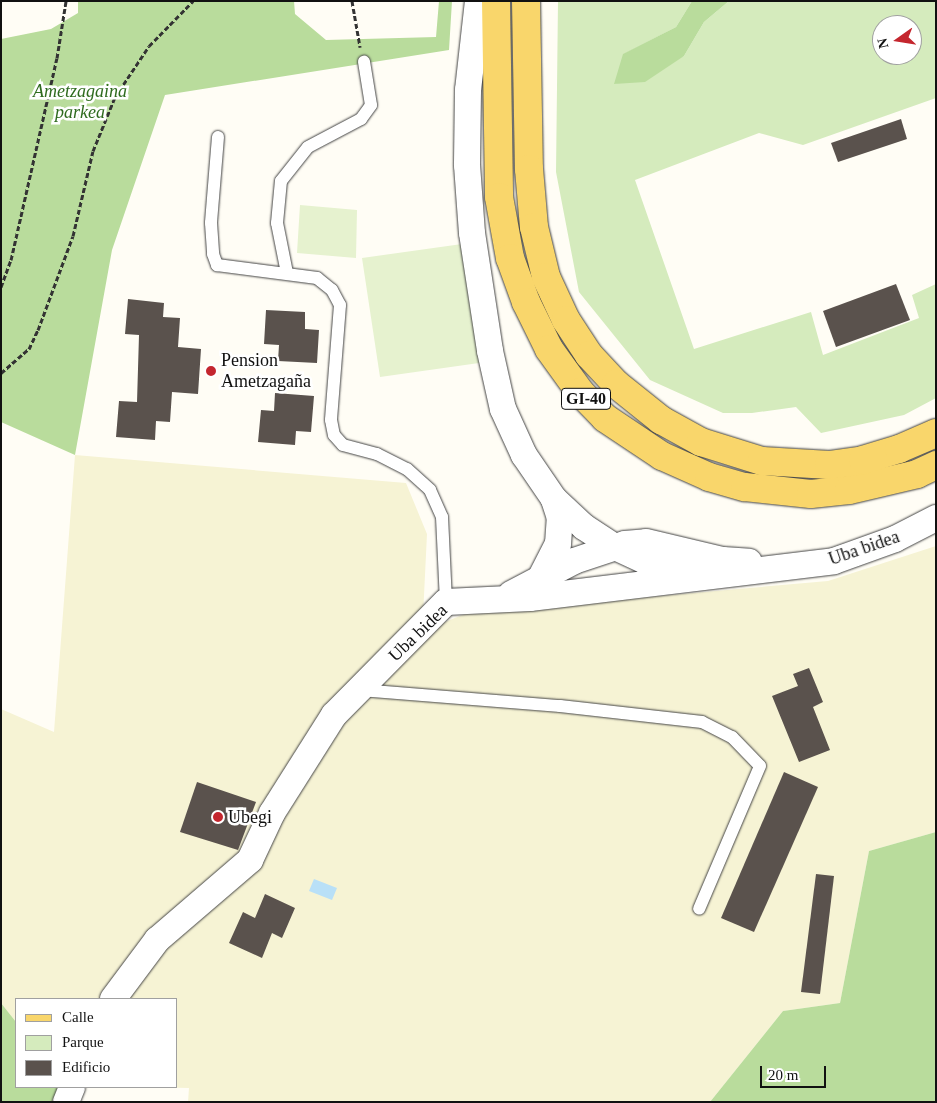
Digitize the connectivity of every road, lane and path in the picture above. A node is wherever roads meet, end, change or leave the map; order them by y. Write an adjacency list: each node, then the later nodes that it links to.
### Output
1 (66, 1): 12 (path)
2 (193, 1): 13 (path)
3 (352, 1): 8 (path)
4 (478, 1): 16 (street)
5 (496, 1): 15 (main road, GI-40)
6 (526, 1): 9 (main road, GI-40)
7 (540, 1): 9 (lane)
8 (364, 62): 11 (lane)
9 (528, 100): 14 (main road, GI-40)
10 (218, 137): 11 (lane)
11 (287, 273): 23 (lane)
12 (1, 287)
13 (1, 373)
14 (936, 433)
15 (936, 465)
16 (554, 499): 18 (street); 21 (street)
17 (936, 518): 19 (street, Uba bidea)
18 (613, 546): 19 (street); 20 (street); 21 (street)
19 (792, 566): 20 (street, Uba bidea)
20 (716, 576): 22 (street, Uba bidea)
21 (540, 579): 22 (street)
22 (503, 597): 23 (street, Uba bidea)
23 (446, 602): 24 (street, Uba bidea)
24 (360, 690): 25 (lane); 26 (street, Uba bidea)
25 (699, 909)
26 (113, 998)
27 (72, 1088): 28 (street)
28 (66, 1102)

